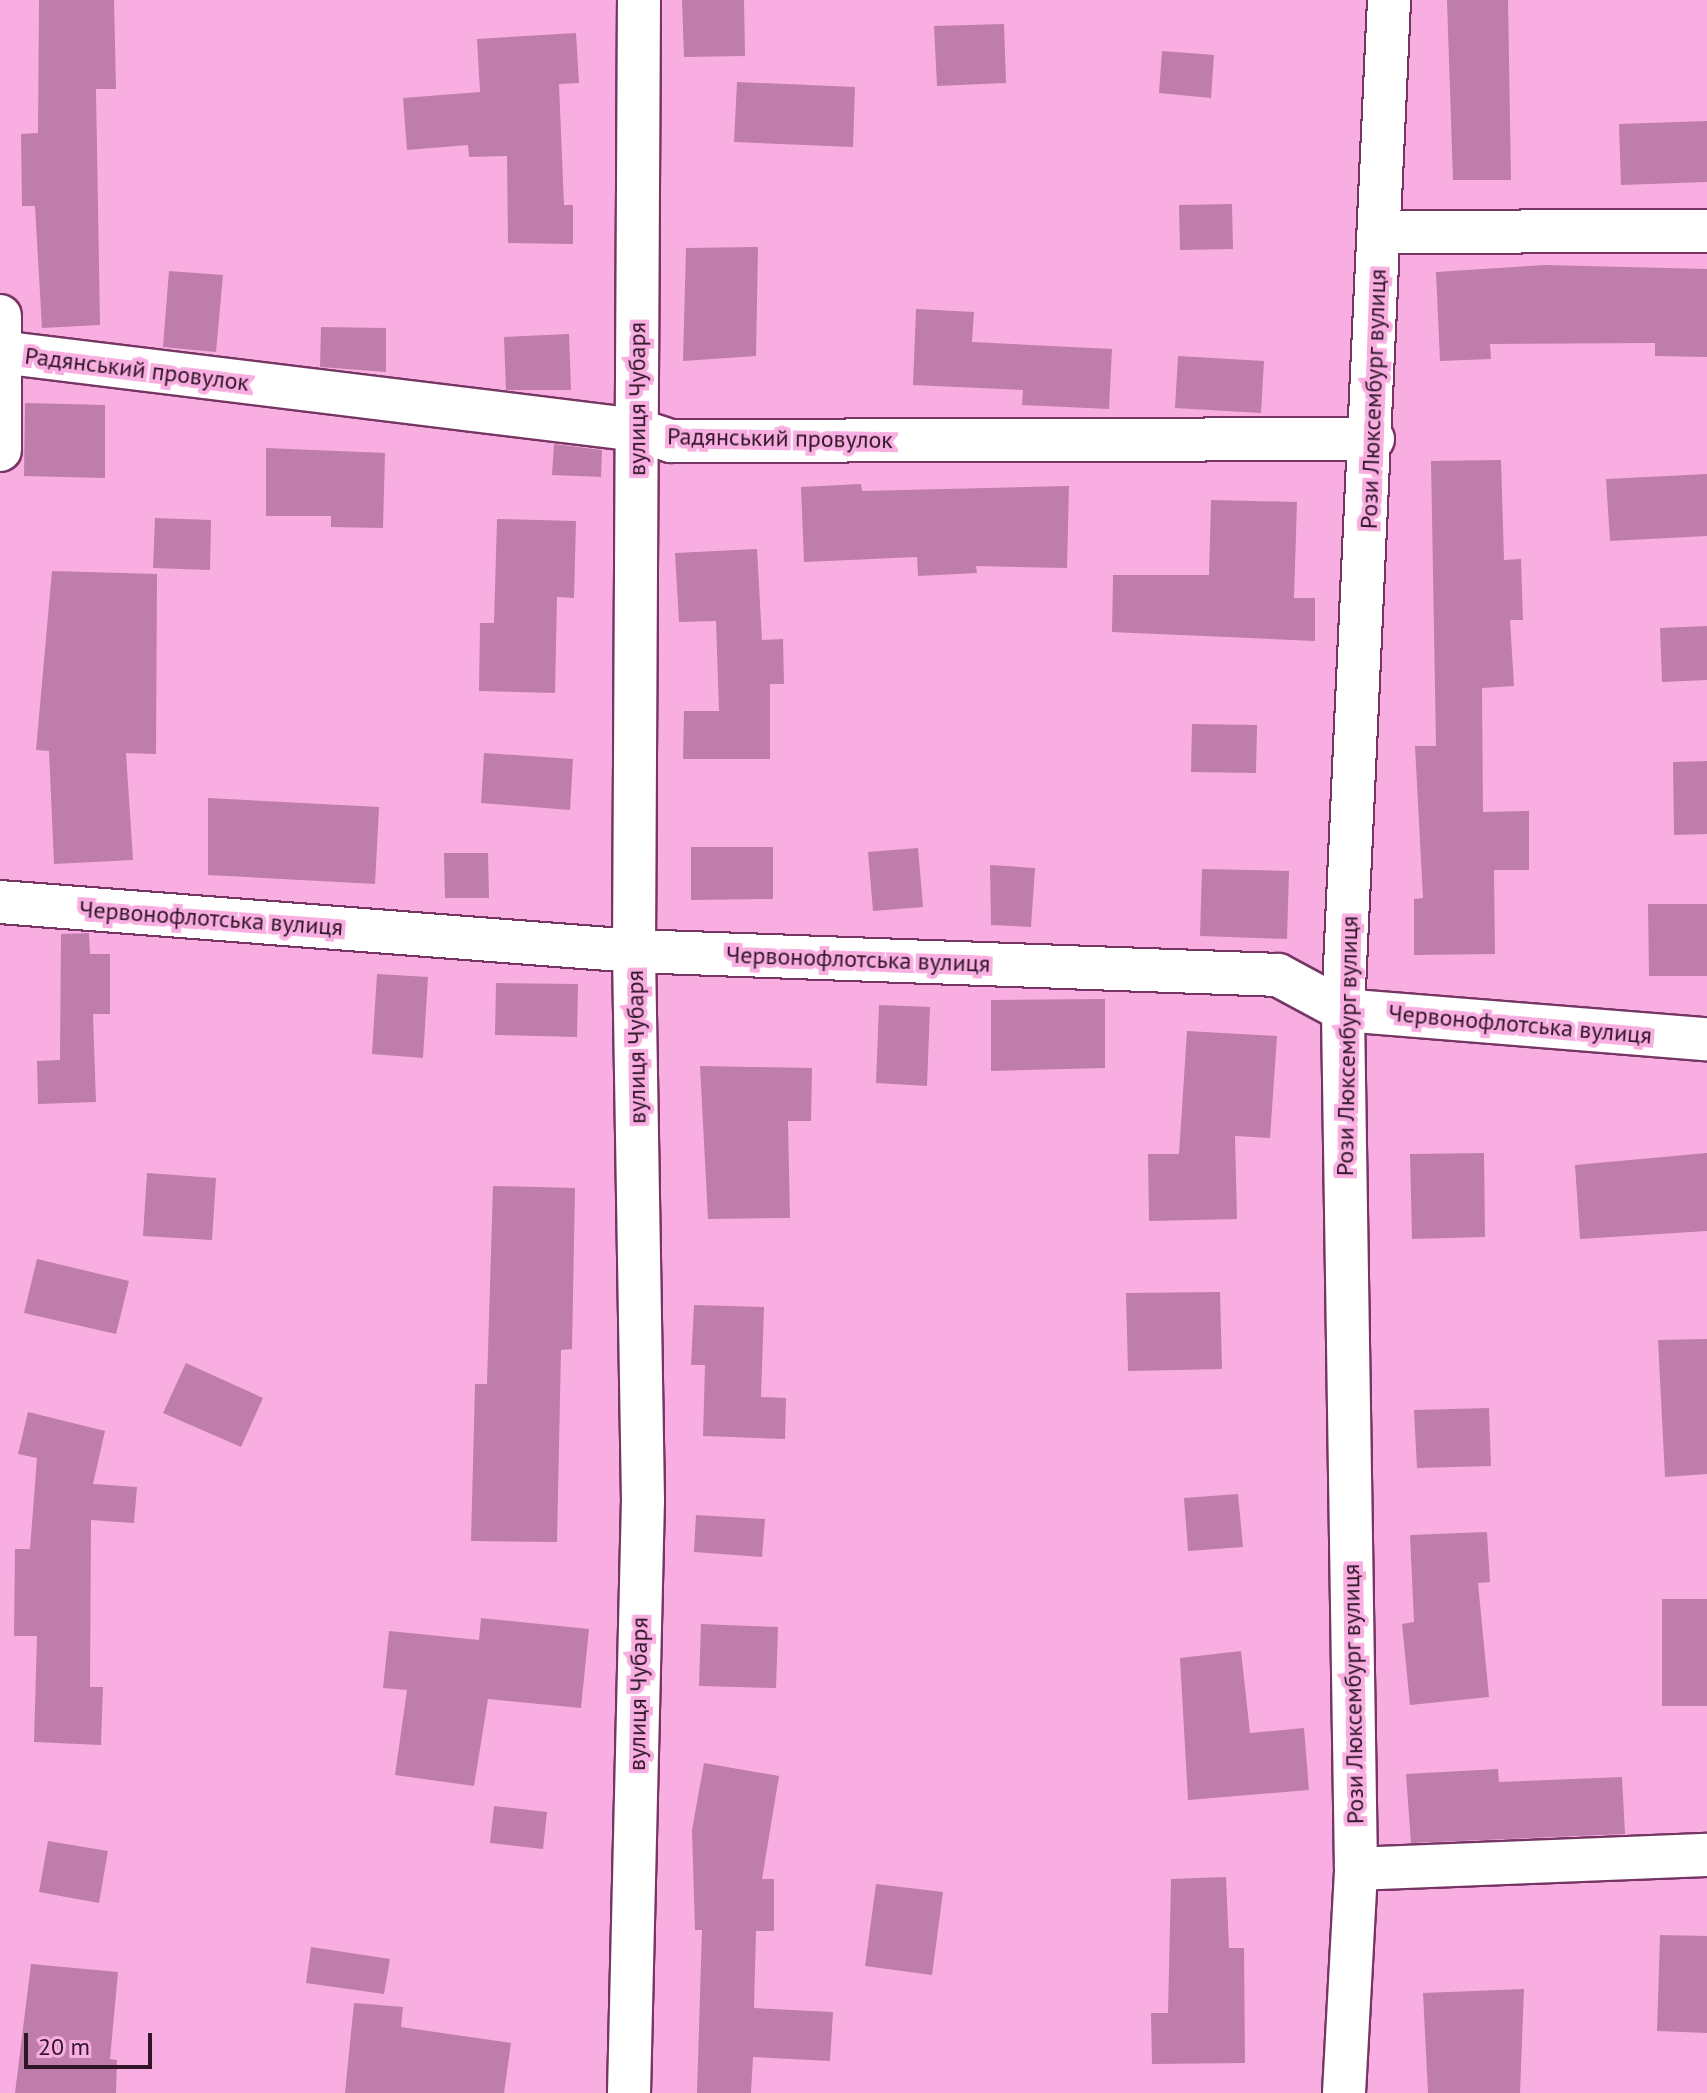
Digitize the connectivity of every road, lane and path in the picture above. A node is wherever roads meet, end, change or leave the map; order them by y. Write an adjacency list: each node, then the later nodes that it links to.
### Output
1 (639, 0): 6 (street, вулиця Чубаря)
2 (1389, 0): 4 (street, Рози Люксембург вулиця)
3 (1707, 231): 4 (street)
4 (1380, 232): 7 (street, Рози Люксембург вулиця)
5 (0, 340): 6 (street, Радянський провулок); 8 (street)
6 (637, 430): 7 (street, Радянський провулок); 10 (street, вулиця Чубаря)
7 (1373, 439): 11 (street, Рози Люксембург вулиця)
8 (0, 450)
9 (0, 902): 10 (street, Червонофлотська вулиця)
10 (634, 951): 11 (street, Червонофлотська вулиця); 15 (street, вулиця Чубаря)
11 (1343, 1010): 12 (street, Червонофлотська вулиця); 14 (street, Рози Люксембург вулиця)
12 (1707, 1039)
13 (1707, 1855): 14 (street)
14 (1356, 1869): 16 (street, Рози Люксембург вулиця)
15 (629, 2093)
16 (1344, 2093)

